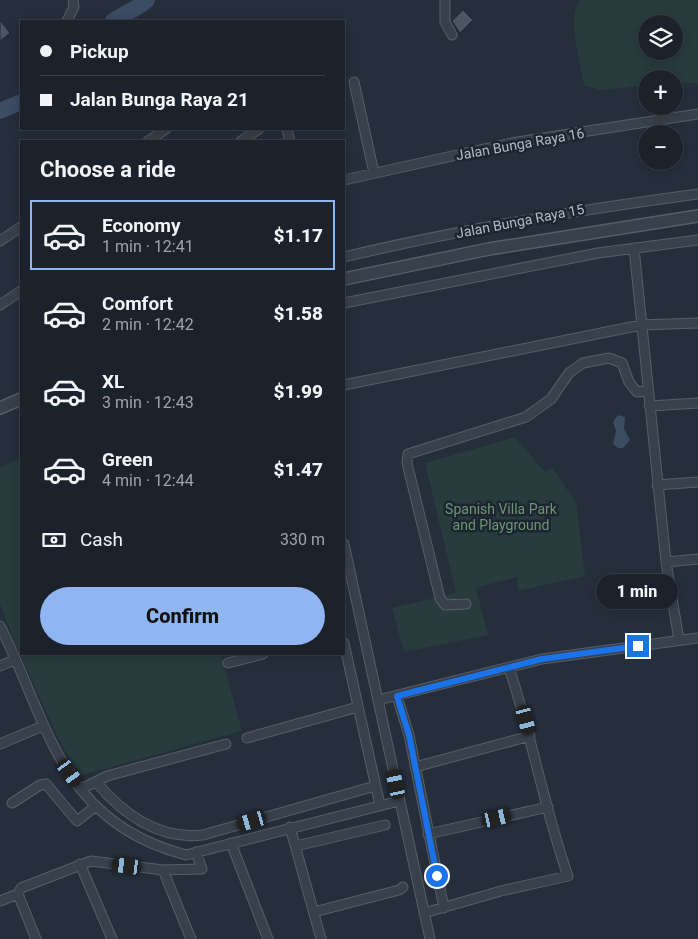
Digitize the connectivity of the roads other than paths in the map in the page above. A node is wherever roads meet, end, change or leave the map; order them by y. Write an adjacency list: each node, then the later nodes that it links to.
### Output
1 (73, 0): 3 (street)
2 (445, 0): 4 (street)
3 (68, 20)
4 (452, 35)
5 (354, 82): 11 (street)
6 (698, 114): 11 (street, Jalan Bunga Raya 16)
7 (164, 130): 9 (street)
8 (258, 130): 10 (street)
9 (150, 140)
10 (242, 140)
11 (374, 173): 12 (street, Jalan Bunga Raya 16)
12 (345, 180)
13 (698, 194): 19 (street, Jalan Bunga Raya 15)
14 (698, 216): 20 (street)
15 (20, 228): 17 (street)
16 (698, 240): 18 (street)
17 (0, 241)
18 (634, 248): 22 (street); 25 (street)
19 (345, 258)
20 (345, 279)
21 (20, 292): 23 (street)
22 (345, 303)
23 (0, 305)
24 (698, 323): 25 (street)
25 (641, 325): 26 (street); 27 (street)
26 (345, 386)
27 (647, 391): 30 (street); 37 (street)
28 (20, 399): 31 (street)
29 (698, 403): 30 (street)
30 (649, 406): 33 (street)
31 (0, 408)
32 (698, 482): 33 (street)
33 (657, 485): 36 (street)
34 (345, 549): 48 (street)
35 (698, 559): 36 (street)
36 (666, 562): 40 (street)
37 (466, 604)
38 (0, 626): 43 (street)
39 (698, 638): 40 (street)
40 (679, 640): 46 (street)
41 (345, 648): 49 (street)
42 (259, 655): 44 (street)
43 (14, 660): 45 (street); 50 (street)
44 (228, 663)
45 (0, 666)
46 (509, 668): 47 (street); 51 (street)
47 (397, 696): 48 (street); 55 (street)
48 (378, 700): 59 (street)
49 (358, 707): 52 (street); 57 (street)
50 (43, 726): 53 (street); 58 (street)
51 (530, 736): 55 (street); 63 (street)
52 (248, 738)
53 (0, 744)
54 (226, 744): 56 (street)
55 (415, 767): 66 (street)
56 (96, 782): 57 (street); 58 (street)
57 (376, 786): 61 (street)
58 (81, 789): 62 (street)
59 (399, 801): 61 (street); 77 (street)
60 (12, 803): 62 (street)
61 (380, 805): 65 (street)
62 (96, 806): 69 (street)
63 (548, 807): 66 (street); 75 (street)
64 (385, 825): 68 (street)
65 (290, 828): 67 (street); 68 (street)
66 (428, 834): 75 (street)
67 (231, 843): 69 (street); 81 (street)
68 (296, 846): 76 (street)
69 (196, 852): 71 (street)
70 (80, 864): 71 (street); 73 (street); 79 (street)
71 (163, 870): 80 (street)
72 (403, 887): 76 (street)
73 (18, 894): 74 (street); 78 (street)
74 (0, 901)
75 (444, 908): 77 (street)
76 (314, 912): 82 (street)
77 (424, 913): 83 (street)
78 (36, 939)
79 (112, 939)
80 (191, 939)
81 (268, 939)
82 (321, 939)
83 (430, 939)

